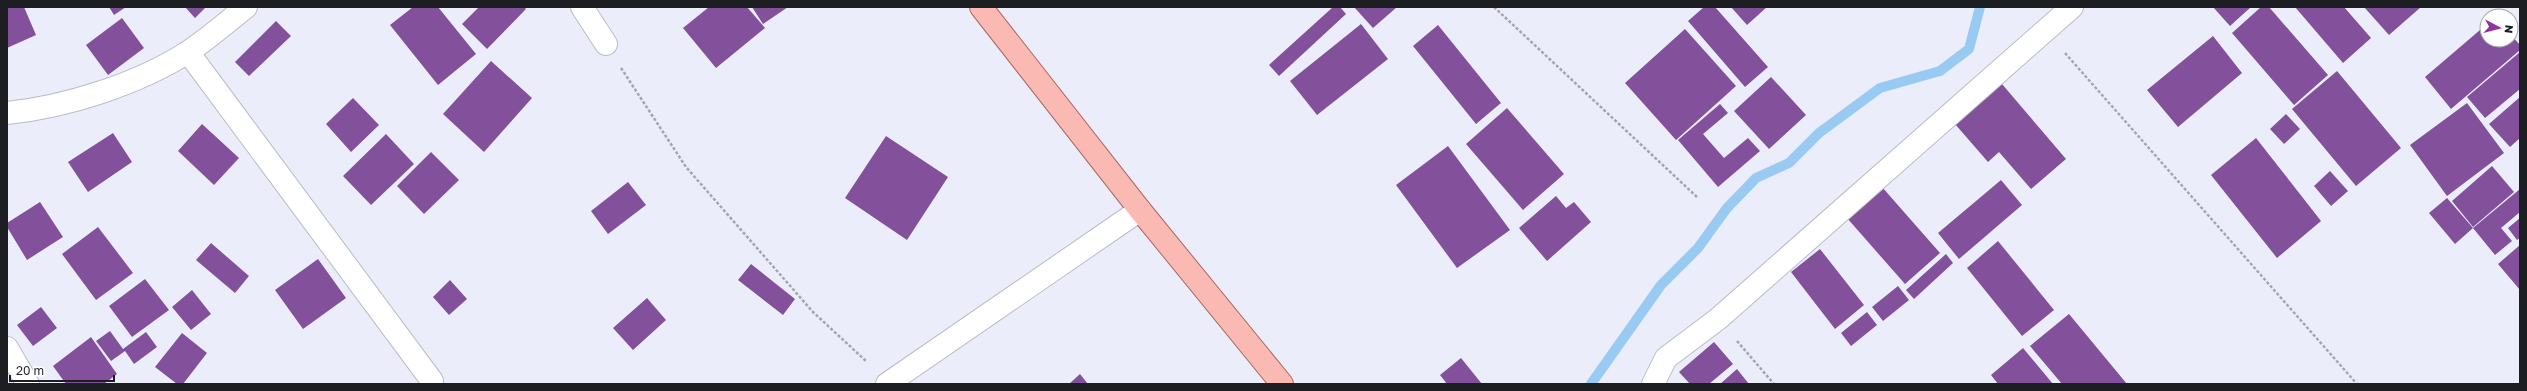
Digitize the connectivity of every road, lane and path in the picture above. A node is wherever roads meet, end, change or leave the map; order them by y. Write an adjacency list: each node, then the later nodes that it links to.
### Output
1 (246, 7): 8 (street)
2 (582, 7): 7 (street)
3 (981, 7): 11 (main road)
4 (1494, 7): 10 (path)
5 (2072, 7): 6 (street)
6 (2046, 32): 12 (street); 21 (path)
7 (606, 44): 14 (path)
8 (188, 52): 9 (street); 15 (street)
9 (7, 114)
10 (1697, 197)
11 (1140, 210): 17 (street); 18 (main road)
12 (1718, 319): 19 (street); 20 (path)
13 (7, 348): 16 (street)
14 (870, 365)
15 (432, 381)
16 (28, 384)
17 (887, 384)
18 (1282, 384)
19 (1653, 384)
20 (1774, 384)
21 (2357, 384)

